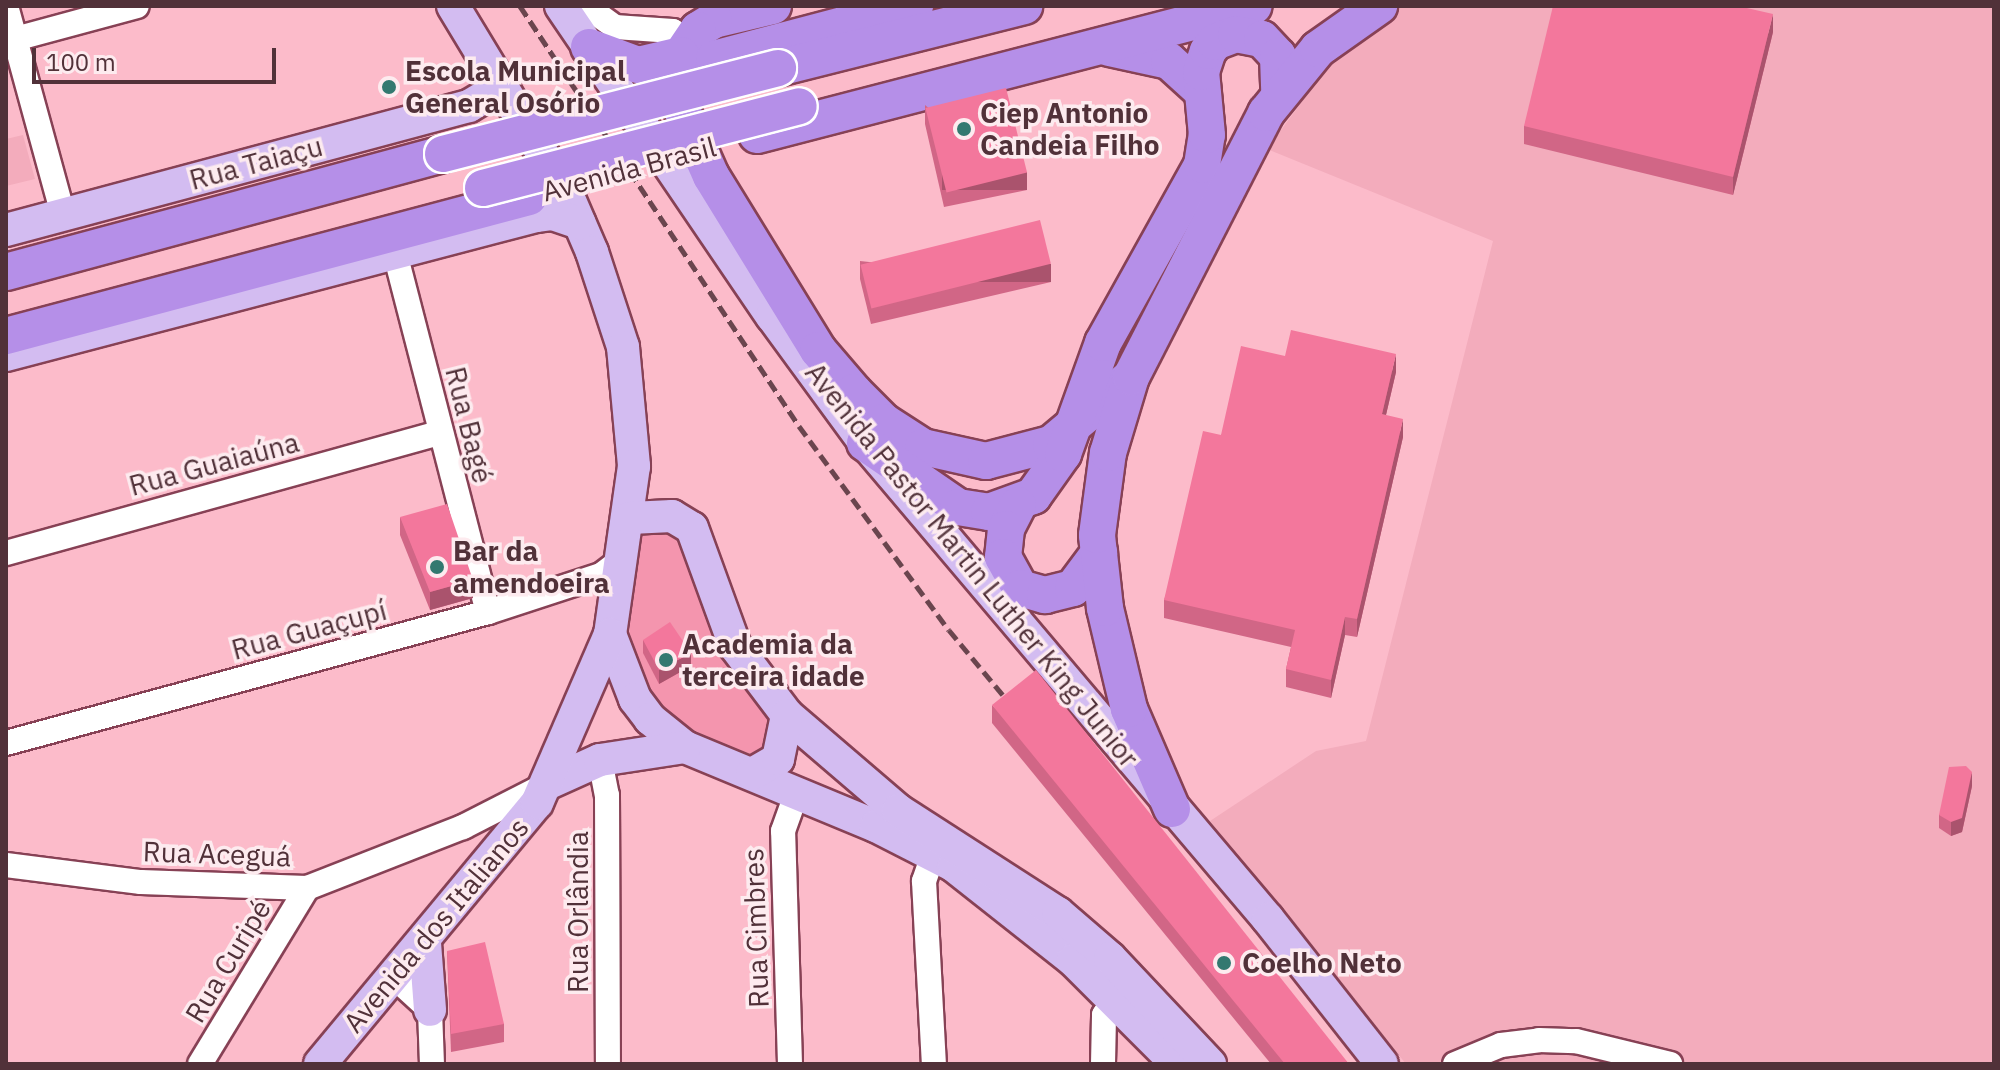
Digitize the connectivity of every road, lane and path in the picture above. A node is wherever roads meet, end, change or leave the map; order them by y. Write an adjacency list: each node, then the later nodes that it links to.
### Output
1 (6, 6): 13 (street)
2 (137, 6): 13 (street)
3 (453, 6): 16 (main road)
4 (561, 6): 14 (main road, Avenida Pastor Martin Luther King Junior)
5 (586, 6): 12 (street)
6 (773, 6): 12 (highway)
7 (915, 6): 12 (highway)
8 (1024, 6): 19 (highway, bridge)
9 (1191, 6): 20 (highway, Avenida Brasil, bridge)
10 (1254, 6): 15 (highway, Avenida Brasil)
11 (1372, 10): 18 (highway)
12 (701, 36): 14 (highway); 19 (highway); 31 (highway)
13 (15, 39): 21 (street)
14 (589, 47): 33 (main road, Avenida Pastor Martin Luther King Junior)
15 (1098, 47): 17 (highway); 20 (highway, Avenida Brasil)
16 (501, 87): 21 (main road, Rua Taiaçu); 22 (main road)
17 (1202, 91): 18 (highway); 31 (highway)
18 (1279, 92): 30 (highway)
19 (442, 143): 24 (highway); 26 (highway)
20 (474, 201): 27 (highway, Avenida Brasil); 28 (highway, Avenida Brasil)
21 (63, 215): 23 (main road, Rua Taiaçu)
22 (579, 223): 25 (main road, Avenida Brasil); 35 (main road)
23 (6, 230)
24 (6, 248)
25 (395, 253): 29 (main road, Avenida Brasil); 32 (street, Rua Bagé)
26 (6, 272)
27 (6, 316)
28 (6, 336)
29 (6, 355)
30 (1131, 377): 31 (highway); 37 (highway)
31 (1074, 428): 34 (highway)
32 (438, 433): 36 (street, Rua Guaiaúna); 39 (street, Rua Bagé)
33 (865, 443): 34 (highway); 48 (main road, Avenida Pastor Martin Luther King Junior)
34 (1018, 505): 37 (highway)
35 (630, 518): 38 (main road); 41 (main road)
36 (6, 553)
37 (1099, 553): 48 (highway)
38 (622, 559): 39 (street, Rua Guaçupí); 40 (main road)
39 (488, 612): 42 (street, Rua Guaçupí)
40 (610, 634): 43 (main road); 46 (main road, Avenida dos Italianos)
41 (787, 715): 45 (main road); 64 (main road)
42 (6, 743)
43 (685, 747): 44 (main road, Avenida dos Italianos); 45 (main road)
44 (600, 760): 46 (main road, Avenida dos Italianos); 59 (street, Rua Orlândia)
45 (752, 774): 47 (main road)
46 (549, 783): 51 (street, Rua Aceguá); 52 (main road, Avenida dos Italianos)
47 (797, 792): 49 (main road); 60 (street, Rua Cimbres)
48 (1172, 809): 65 (main road, Avenida Pastor Martin Luther King Junior)
49 (933, 855): 54 (main road); 61 (street)
50 (7, 864): 51 (street, Rua Aceguá)
51 (307, 888): 56 (street, Rua Curipé)
52 (425, 943): 53 (main road, Avenida dos Italianos); 55 (main road)
53 (395, 978): 55 (street); 57 (main road, Avenida dos Italianos)
54 (1115, 998): 62 (street); 63 (main road)
55 (430, 1010): 58 (street)
56 (200, 1064)
57 (320, 1064)
58 (432, 1064)
59 (608, 1064)
60 (790, 1064)
61 (934, 1064)
62 (1103, 1064)
63 (1177, 1064)
64 (1210, 1064)
65 (1382, 1064)
66 (1455, 1064): 67 (street)
67 (1670, 1064)

